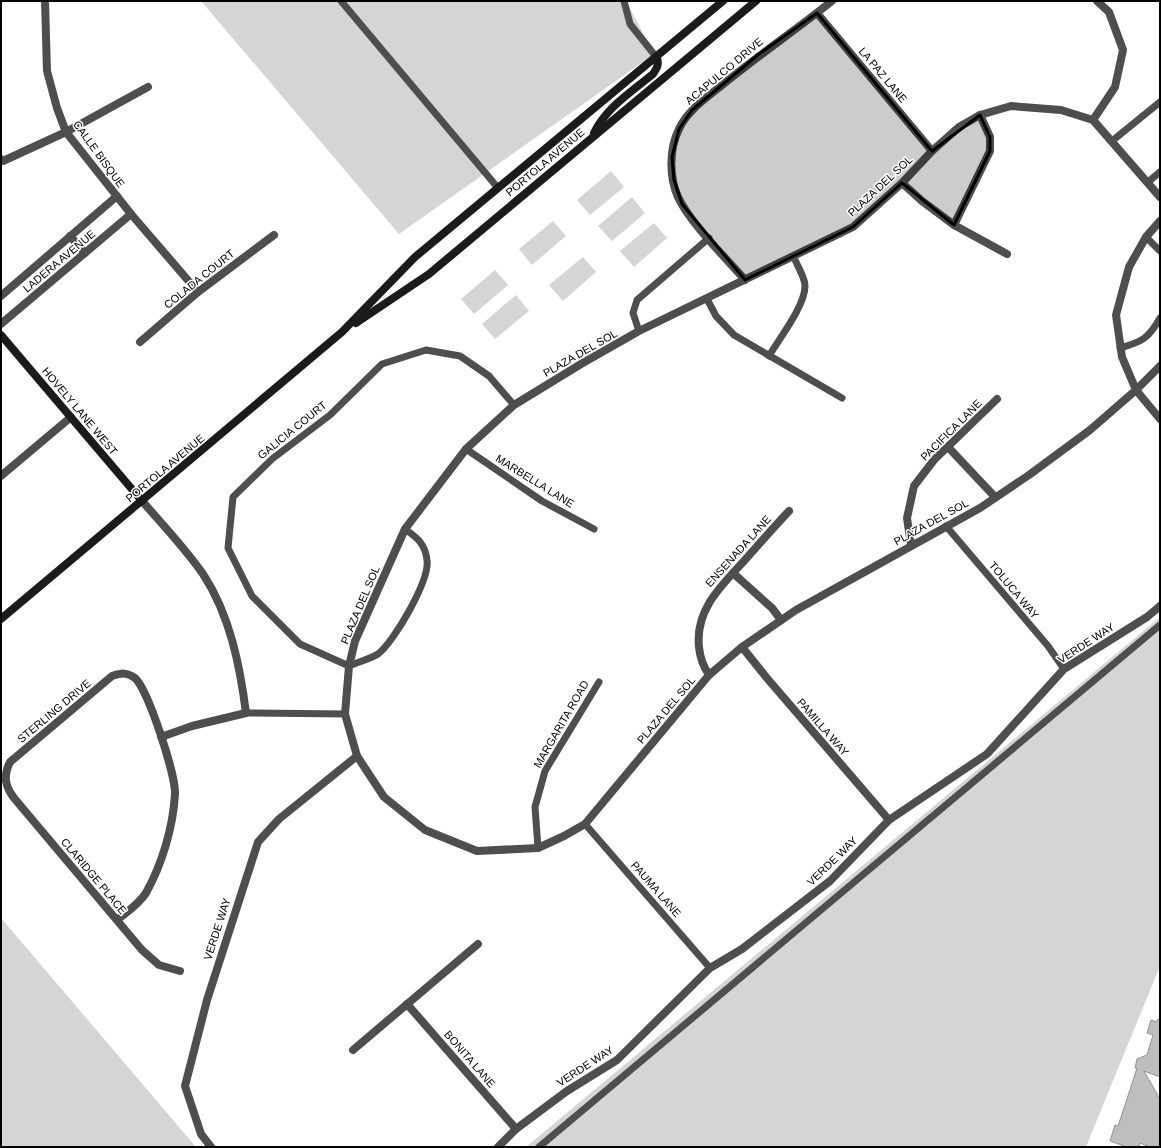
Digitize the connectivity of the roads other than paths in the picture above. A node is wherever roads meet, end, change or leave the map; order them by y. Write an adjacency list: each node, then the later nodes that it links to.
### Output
1 (44, 1): 14 (street, CALLE BISQUE)
2 (341, 1): 22 (lane)
3 (624, 1): 9 (lane)
4 (723, 1): 9 (main road, PORTOLA AVENUE)
5 (756, 1): 15 (main road, PORTOLA AVENUE)
6 (832, 1): 8 (street, ACAPULCO DRIVE)
7 (1097, 1): 13 (street)
8 (817, 13): 17 (street, LA PAZ LANE); 31 (street, ACAPULCO DRIVE)
9 (656, 58): 15 (main road); 22 (main road, PORTOLA AVENUE)
10 (148, 87): 14 (street)
11 (1160, 102): 16 (lane)
12 (980, 115): 13 (street, PLAZA DEL SOL); 17 (street, PLAZA DEL SOL); 27 (street)
13 (1093, 120): 16 (street)
14 (66, 132): 18 (street); 23 (street, CALLE BISQUE)
15 (593, 136): 43 (main road, PORTOLA AVENUE)
16 (1112, 141): 20 (street)
17 (932, 151): 21 (street, PLAZA DEL SOL)
18 (1, 159)
19 (1160, 172): 20 (lane)
20 (1148, 182): 24 (street)
21 (902, 183): 27 (street); 35 (street, PLAZA DEL SOL)
22 (498, 188): 43 (main road, PORTOLA AVENUE)
23 (117, 196): 25 (street, CALLE BISQUE); 29 (street, LADERA AVENUE)
24 (1160, 197)
25 (131, 214): 33 (street, LADERA AVENUE); 37 (street, CALLE BISQUE)
26 (1160, 221): 30 (street)
27 (954, 225): 34 (street)
28 (274, 235): 37 (street, COLADA COURT)
29 (70, 236): 33 (street); 38 (street, LADERA AVENUE)
30 (1146, 237): 32 (lane); 46 (street)
31 (709, 238): 36 (street, ACAPULCO DRIVE); 42 (lane)
32 (1160, 251)
33 (85, 253): 41 (street, LADERA AVENUE)
34 (1007, 254)
35 (794, 257): 36 (street, PLAZA DEL SOL); 47 (lane)
36 (744, 280): 39 (street, PLAZA DEL SOL)
37 (198, 292): 45 (street, COLADA COURT)
38 (1, 296)
39 (707, 299): 42 (street, PLAZA DEL SOL); 47 (lane)
40 (1160, 318): 46 (lane)
41 (1, 324)
42 (640, 331): 52 (street, PLAZA DEL SOL)
43 (342, 332): 59 (main road, PORTOLA AVENUE)
44 (1, 335): 53 (main road, HOVELY LANE WEST)
45 (140, 342)
46 (1120, 348): 49 (street)
47 (769, 356): 50 (lane)
48 (1160, 366): 49 (street, PLAZA DEL SOL)
49 (1136, 390): 54 (street); 58 (street, PLAZA DEL SOL)
50 (842, 398)
51 (997, 399): 55 (street, PACIFICA LANE)
52 (514, 405): 56 (street, PLAZA DEL SOL); 71 (lane, GALICIA COURT)
53 (70, 417): 57 (street); 59 (main road, HOVELY LANE WEST)
54 (1160, 419)
55 (948, 446): 58 (street); 64 (street, PACIFICA LANE)
56 (466, 449): 62 (street, PLAZA DEL SOL); 63 (lane, MARBELLA LANE)
57 (1, 476)
58 (995, 497): 61 (street, PLAZA DEL SOL)
59 (142, 501): 67 (main road, PORTOLA AVENUE); 75 (street)
60 (789, 510): 65 (street, ENSENADA LANE)
61 (946, 526): 64 (street, PLAZA DEL SOL); 72 (lane, TOLUCA WAY)
62 (405, 529): 71 (street, PLAZA DEL SOL); 71 (lane)
63 (594, 529)
64 (911, 545): 68 (street, PLAZA DEL SOL)
65 (733, 573): 68 (street); 73 (street, ENSENADA LANE)
66 (1160, 606): 72 (street, VERDE WAY)
67 (1, 619)
68 (781, 620): 70 (street, PLAZA DEL SOL)
69 (1160, 625): 92 (lane)
70 (742, 647): 73 (street, PLAZA DEL SOL); 80 (street, PAMILLA WAY)
71 (349, 666): 76 (street, PLAZA DEL SOL)
72 (1064, 669): 80 (street, VERDE WAY)
73 (709, 675): 81 (street, PLAZA DEL SOL)
74 (599, 682): 82 (lane, MARGARITA ROAD)
75 (246, 714): 76 (lane); 77 (street)
76 (345, 714): 78 (street, PLAZA DEL SOL)
77 (161, 737): 79 (street, STERLING DRIVE); 83 (street)
78 (357, 756): 82 (street, PLAZA DEL SOL); 90 (street, VERDE WAY)
79 (3, 777): 83 (street, CLARIDGE PLACE)
80 (889, 820): 85 (street, VERDE WAY)
81 (585, 824): 82 (street, PLAZA DEL SOL); 85 (lane, PAUMA LANE)
82 (538, 848)
83 (117, 920): 86 (street, CLARIDGE PLACE)
84 (478, 944): 87 (street)
85 (710, 968): 89 (street, VERDE WAY)
86 (180, 971)
87 (406, 1004): 88 (street); 89 (street, BONITA LANE)
88 (353, 1050)
89 (516, 1129): 91 (street, VERDE WAY)
90 (211, 1147)
91 (498, 1147)
92 (539, 1147)

